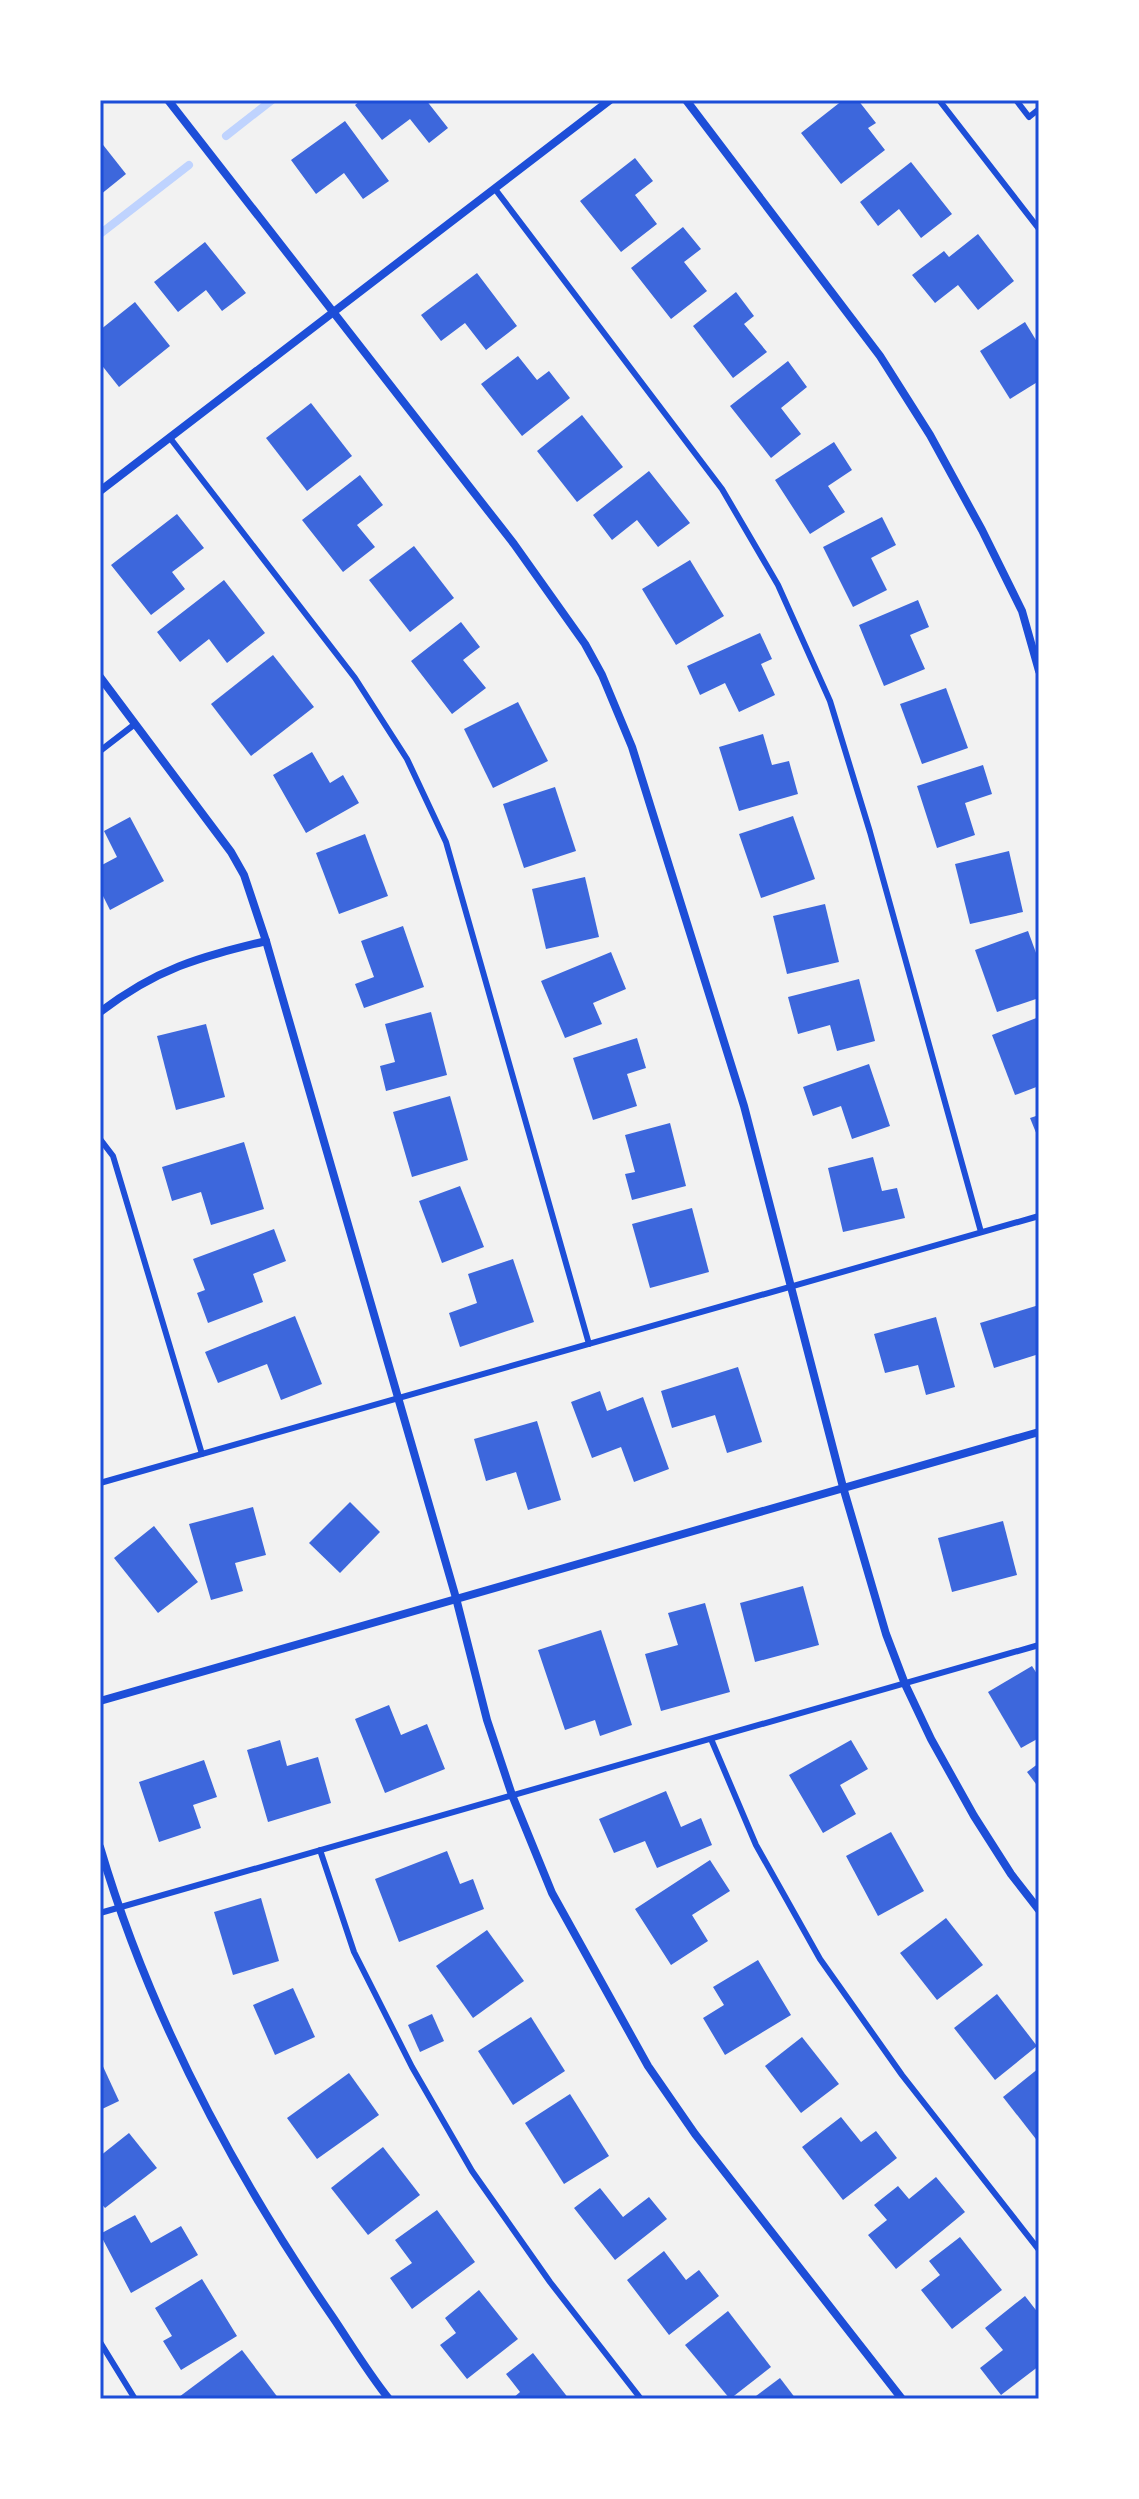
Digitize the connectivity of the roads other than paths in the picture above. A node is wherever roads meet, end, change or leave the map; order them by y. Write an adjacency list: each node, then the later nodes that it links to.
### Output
1 (168, 100): 9 (street)
2 (610, 100): 7 (street)
3 (686, 100): 12 (street)
4 (939, 100): 8 (lane)
5 (1016, 100): 6 (lane)
6 (1039, 109)
7 (495, 189): 9 (street); 20 (lane)
8 (1039, 229)
9 (335, 313): 10 (street); 21 (street)
10 (170, 438): 11 (street); 22 (lane)
11 (100, 491)
12 (1039, 671)
13 (100, 677): 14 (street)
14 (135, 724): 15 (lane); 16 (street)
15 (100, 751)
16 (266, 941): 17 (street); 23 (street)
17 (100, 1012)
18 (100, 1139): 25 (lane)
19 (1039, 1216): 20 (lane)
20 (981, 1232): 21 (lane)
21 (790, 1286): 22 (lane); 27 (street)
22 (589, 1344): 23 (lane)
23 (398, 1398): 25 (lane); 28 (street)
24 (1039, 1432): 27 (street)
25 (202, 1454): 26 (lane)
26 (100, 1483)
27 (843, 1487): 28 (street); 30 (street)
28 (456, 1598): 31 (street); 33 (street)
29 (1039, 1645): 30 (lane)
30 (905, 1684): 32 (lane); 37 (street)
31 (100, 1701)
32 (711, 1739): 33 (lane); 39 (lane)
33 (512, 1795): 35 (lane); 44 (street)
34 (100, 1847): 36 (street)
35 (320, 1850): 36 (lane); 43 (lane)
36 (118, 1908): 38 (lane); 42 (street)
37 (1039, 1910)
38 (100, 1913)
39 (1039, 2250)
40 (100, 2342): 41 (lane)
41 (135, 2399)
42 (389, 2399)
43 (641, 2399)
44 (902, 2399)

